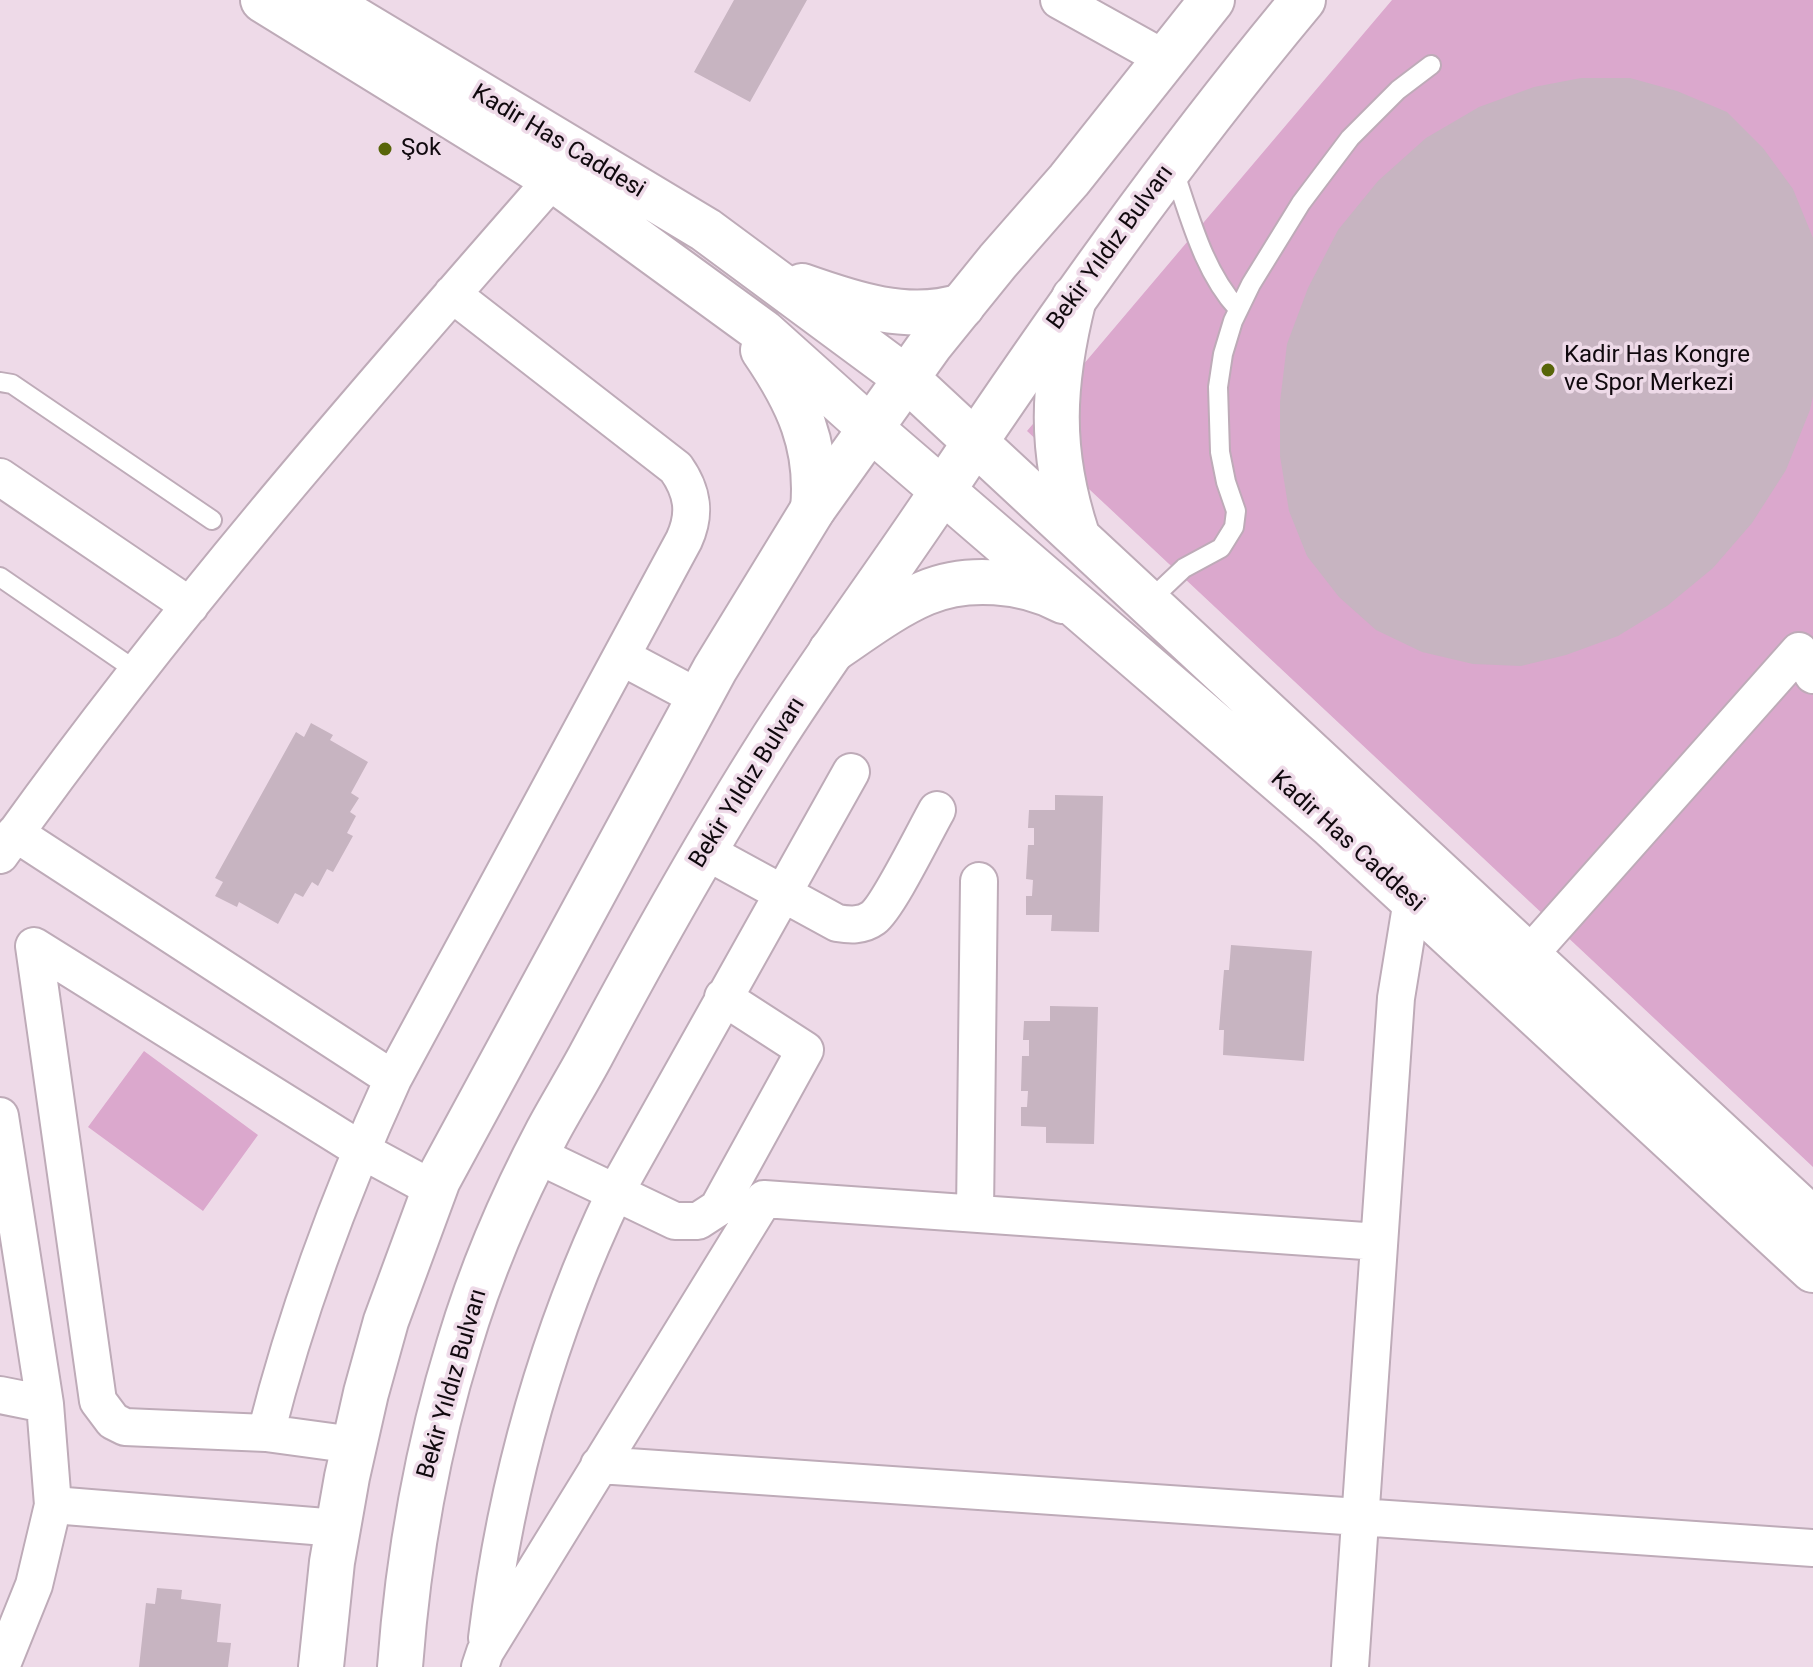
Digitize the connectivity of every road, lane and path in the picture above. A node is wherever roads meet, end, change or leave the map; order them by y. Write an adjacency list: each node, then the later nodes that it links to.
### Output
1 (263, 0): 9 (street, Kadir Has Caddesi)
2 (323, 0): 10 (street, Kadir Has Caddesi)
3 (1059, 0): 6 (street)
4 (1212, 0): 6 (street)
5 (1303, 0): 8 (street, Bekir Yıldız Bulvarı)
6 (1165, 59): 13 (street)
7 (1431, 65): 14 (lane)
8 (1171, 165): 12 (street, Bekir Yıldız Bulvarı); 14 (lane)
9 (553, 179): 11 (street); 15 (street, Kadir Has Caddesi)
10 (775, 281): 13 (street); 16 (street, Kadir Has Caddesi)
11 (452, 294): 27 (street); 30 (street)
12 (1075, 296): 19 (street, Bekir Yıldız Bulvarı); 24 (street)
13 (962, 306): 16 (street)
14 (1238, 309): 26 (lane)
15 (737, 312): 18 (street, Kadir Has Caddesi); 22 (street)
16 (906, 378): 18 (street); 19 (street, Kadir Has Caddesi)
17 (0, 382): 23 (lane)
18 (870, 428): 21 (street, Kadir Has Caddesi); 22 (street)
19 (974, 440): 21 (street, Bekir Yıldız Bulvarı); 24 (street, Kadir Has Caddesi)
20 (0, 477): 27 (street)
21 (944, 489): 28 (street, Kadir Has Caddesi); 29 (street, Bekir Yıldız Bulvarı)
22 (813, 509): 33 (street)
23 (212, 520)
24 (1077, 535): 26 (street, Kadir Has Caddesi)
25 (0, 577): 31 (lane)
26 (1148, 602): 41 (street, Kadir Has Caddesi)
27 (190, 606): 31 (street)
28 (1086, 614): 29 (street); 40 (street, Kadir Has Caddesi)
29 (831, 651): 37 (street, Bekir Yıldız Bulvarı)
30 (622, 657): 33 (street); 43 (street)
31 (138, 672): 36 (street)
32 (1813, 675): 41 (street)
33 (699, 698): 47 (street)
34 (851, 772): 39 (street)
35 (937, 810): 39 (street)
36 (8, 844): 43 (street)
37 (705, 851): 39 (street); 46 (street, Bekir Yıldız Bulvarı)
38 (979, 881): 49 (street)
39 (782, 893): 42 (street)
40 (1412, 900): 51 (street); 52 (street, Kadir Has Caddesi)
41 (1528, 956): 50 (street, Kadir Has Caddesi)
42 (723, 997): 48 (street); 48 (street)
43 (393, 1079): 45 (street)
44 (0, 1116): 54 (street)
45 (361, 1150): 47 (street); 55 (street); 55 (street)
46 (537, 1155): 48 (street); 65 (street, Bekir Yıldız Bulvarı)
47 (435, 1190): 56 (street)
48 (615, 1193): 62 (street)
49 (975, 1213): 51 (street); 57 (street)
50 (1813, 1220)
51 (1379, 1242): 59 (street)
52 (1813, 1270)
53 (0, 1395): 54 (street)
54 (45, 1404): 58 (street)
55 (266, 1433): 56 (street)
56 (354, 1445): 60 (street)
57 (599, 1465): 59 (street); 62 (street)
58 (53, 1505): 60 (street); 63 (street)
59 (1360, 1517): 61 (street); 66 (street)
60 (338, 1528): 64 (street)
61 (1813, 1548)
62 (482, 1660)
63 (1, 1667)
64 (321, 1667)
65 (400, 1667)
66 (1350, 1667)

